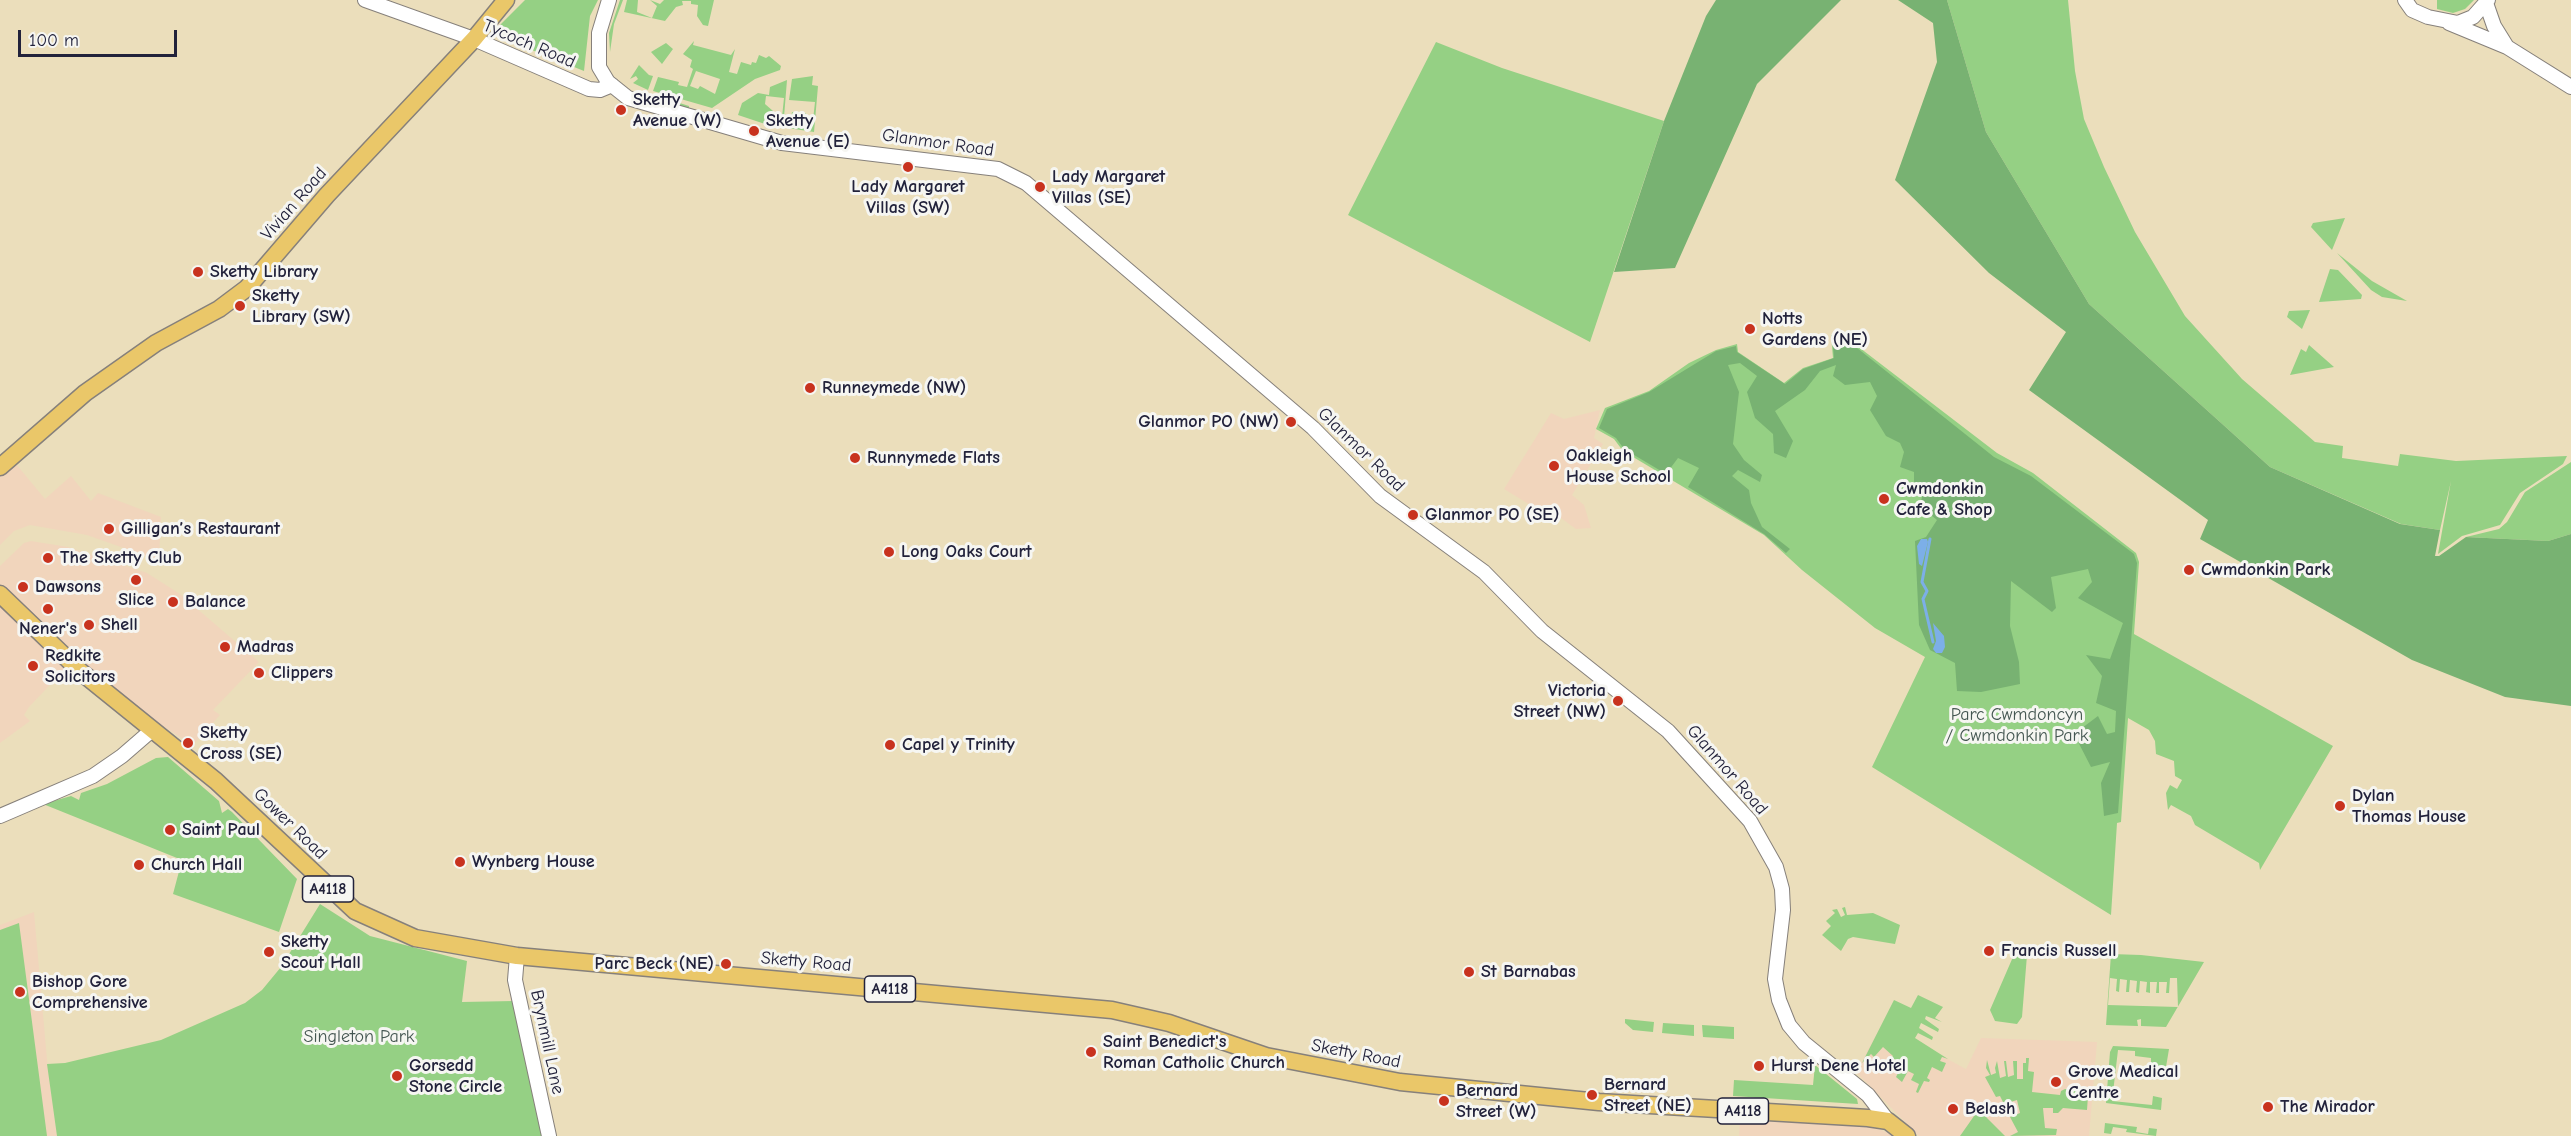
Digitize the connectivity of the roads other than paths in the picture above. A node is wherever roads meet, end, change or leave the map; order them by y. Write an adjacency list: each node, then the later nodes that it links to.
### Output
1 (365, 0): 7 (street, Tycoch Road)
2 (506, 0): 7 (main road, Vivian Road)
3 (609, 0): 9 (street)
4 (2405, 0): 6 (street)
5 (2487, 1): 6 (street); 8 (street)
6 (2448, 23): 8 (street)
7 (474, 39): 9 (street, Tycoch Road); 11 (main road, Vivian Road)
8 (2507, 47): 10 (street)
9 (612, 85): 17 (street, Glanmor Road)
10 (2571, 87)
11 (0, 466)
12 (0, 594): 13 (main road, Gower Road / A4118)
13 (152, 730): 14 (street); 15 (main road, Gower Road / A4118)
14 (0, 816)
15 (517, 956): 16 (main road, Gower Road / A4118); 18 (street, Brynmill Lane)
16 (645, 967): 17 (main road, Sketty Road / A4118)
17 (1888, 1122): 19 (main road)
18 (549, 1136)
19 (1907, 1136)

